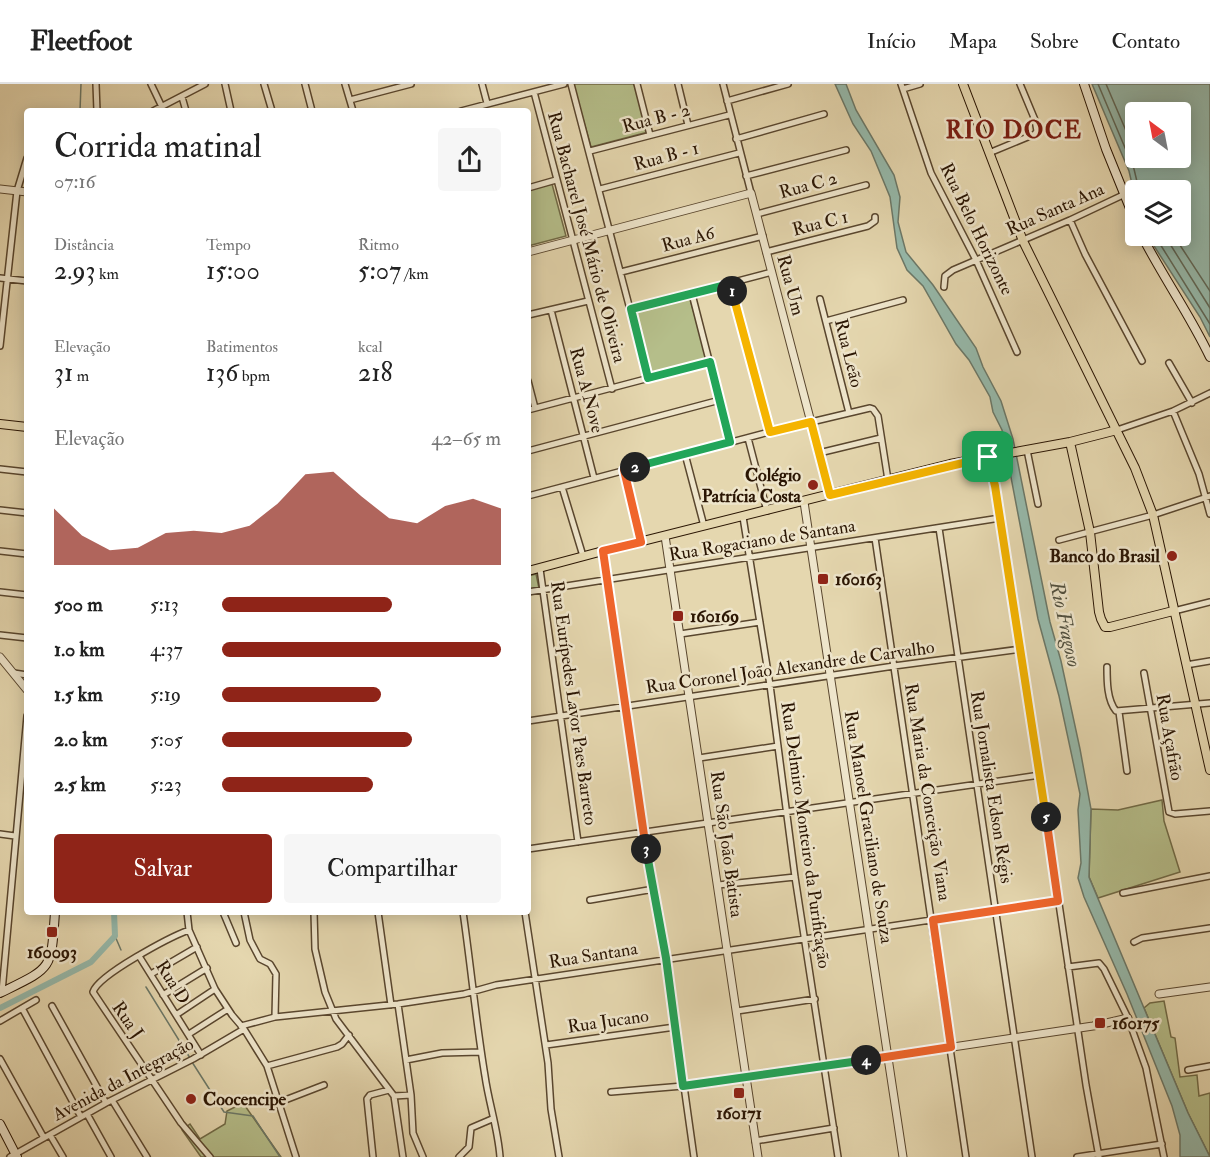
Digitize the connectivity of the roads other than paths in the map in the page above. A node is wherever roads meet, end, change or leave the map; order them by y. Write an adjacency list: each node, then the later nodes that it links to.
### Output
1 (96, 84): 27 (street)
2 (151, 84): 26 (street)
3 (206, 84): 22 (street)
4 (225, 84): 29 (street)
5 (264, 84): 30 (street)
6 (305, 84): 31 (street)
7 (345, 84): 23 (street)
8 (411, 84): 23 (street)
9 (482, 84): 25 (street)
10 (564, 84): 21 (street)
11 (572, 84): 40 (street)
12 (637, 84): 37 (street)
13 (678, 84): 36 (street)
14 (723, 84): 24 (street, Rua Um)
15 (788, 84): 24 (street)
16 (920, 84): 20 (street)
17 (963, 84): 42 (main road)
18 (1020, 84): 42 (street)
19 (1084, 84): 53 (main road)
20 (902, 87): 65 (street, Rua Belo Horizonte)
21 (534, 92): 25 (street); 45 (street, Rua Bacharel José Mário de Oliveira)
22 (182, 97): 26 (street); 28 (street)
23 (350, 100): 32 (street)
24 (727, 101): 35 (street, Rua Um)
25 (487, 103): 33 (street)
26 (162, 107)
27 (97, 108)
28 (185, 108)
29 (230, 108)
30 (271, 108)
31 (311, 108)
32 (352, 108)
33 (471, 108)
34 (824, 114): 38 (street)
35 (729, 115): 36 (street, Rua B - 2); 38 (street, Rua Um)
36 (688, 125): 37 (street, Rua B - 2)
37 (650, 135): 40 (street, Rua B - 2)
38 (736, 139): 41 (street, Rua Um)
39 (846, 150): 44 (street)
40 (590, 151): 49 (street)
41 (740, 153): 44 (street, Rua Um); 49 (street, Rua B - 1)
42 (989, 153): 61 (main road)
43 (24, 168): 50 (street)
44 (746, 176): 52 (street, Rua Um)
45 (556, 180): 47 (street); 60 (street, Rua Bacharel José Mário de Oliveira)
46 (866, 185): 55 (street, Rua C 2)
47 (531, 187)
48 (0, 189): 50 (street)
49 (600, 189): 58 (street)
50 (17, 191): 51 (street); 69 (street)
51 (24, 192)
52 (751, 193): 55 (street, Rua Um); 58 (street)
53 (1123, 195): 54 (main road); 57 (street, Rua Santa Ana)
54 (1125, 199)
55 (757, 214): 59 (street, Rua Um)
56 (875, 217): 64 (street, Rua C 1)
57 (1070, 220): 61 (street, Rua Santa Ana); 84 (street)
58 (611, 231): 60 (street); 66 (street)
59 (763, 236): 64 (street, Rua Um); 66 (street, Rua A6)
60 (572, 241): 63 (street); 76 (street, Rua Bacharel José Mário de Oliveira)
61 (1023, 241): 65 (street, Rua Santa Ana); 101 (main road)
62 (1147, 246): 83 (main road)
63 (531, 251)
64 (766, 252): 67 (street, Rua Um)
65 (976, 260): 72 (street, Rua Santa Ana); 82 (street, Rua Belo Horizonte)
66 (621, 272): 77 (street)
67 (772, 272): 71 (street); 98 (street, Rua Um)
68 (0, 278): 69 (street)
69 (8, 279): 70 (street); 81 (street)
70 (24, 281)
71 (730, 284): 73 (street); 102 (street)
72 (944, 286)
73 (692, 294): 77 (street); 85 (street)
74 (820, 299): 80 (street, Rua Leão)
75 (903, 300): 80 (street)
76 (588, 301): 78 (street); 88 (street, Rua Bacharel José Mário de Oliveira)
77 (631, 309): 87 (street)
78 (551, 310): 79 (street); 91 (street, Rua A Nove)
79 (531, 314)
80 (826, 321): 97 (street, Rua Leão)
81 (0, 346)
82 (1017, 352)
83 (1210, 357)
84 (1142, 361)
85 (710, 362): 87 (street); 92 (street)
86 (1169, 363): 93 (street)
87 (648, 378): 88 (street)
88 (612, 389): 91 (street)
89 (531, 393): 94 (street)
90 (1210, 393): 93 (street)
91 (573, 399): 94 (street); 103 (street, Rua A Nove)
92 (720, 400): 103 (street); 106 (street)
93 (1192, 403): 96 (street)
94 (535, 408): 95 (street)
95 (531, 409)
96 (1173, 411): 101 (street); 121 (street)
97 (849, 413): 98 (street); 105 (street)
98 (811, 422): 102 (street); 110 (street, Rua Um)
99 (0, 424): 100 (main road)
100 (24, 428)
101 (1117, 430): 107 (main road); 128 (main road)
102 (770, 432): 104 (street)
103 (583, 437): 108 (street); 116 (street, Rua A Nove)
104 (748, 438): 106 (street); 125 (street)
105 (881, 438): 110 (street); 117 (street)
106 (730, 442): 111 (street)
107 (1070, 442): 109 (main road); 133 (main road)
108 (531, 450)
109 (1024, 450): 112 (main road); 123 (street)
110 (819, 453): 120 (street, Rua Um)
111 (685, 454): 114 (street); 131 (street)
112 (988, 457): 117 (main road); 130 (street)
113 (0, 469): 115 (street)
114 (624, 470): 116 (street); 137 (street)
115 (24, 472)
116 (594, 477): 118 (street)
117 (888, 480): 120 (main road)
118 (562, 487): 119 (street); 142 (street)
119 (531, 495)
120 (830, 495): 122 (main road)
121 (1208, 496): 127 (street); 128 (street)
122 (804, 502): 125 (main road); 138 (street, Rua Manoel Graciliano de Souza)
123 (1038, 504)
124 (0, 510): 126 (street)
125 (767, 511): 129 (main road)
126 (24, 513)
127 (1210, 514)
128 (1153, 515): 133 (street); 153 (main road)
129 (743, 517): 131 (main road); 143 (street, Rua Delmiro Monteiro da Purificação)
130 (1000, 519): 132 (street, Rua Rogaciano de Santana); 158 (street)
131 (704, 526): 134 (main road)
132 (939, 528): 135 (street, Rua Rogaciano de Santana); 160 (street, Rua Jornalista Edson Régis)
133 (1090, 532): 136 (street); 153 (main road)
134 (665, 536): 137 (main road); 146 (street, Rua São João Batista)
135 (875, 538): 138 (street, Rua Rogaciano de Santana); 163 (street, Rua Maria da Conceição Viana)
136 (1059, 540)
137 (641, 542): 140 (main road)
138 (812, 548): 143 (street, Rua Rogaciano de Santana); 168 (street, Rua Manoel Graciliano de Souza)
139 (0, 551): 141 (street)
140 (603, 551): 142 (main road); 147 (street)
141 (24, 554)
142 (583, 556): 144 (main road)
143 (750, 557): 146 (street, Rua Rogaciano de Santana); 154 (street, Rua Delmiro Monteiro da Purificação)
144 (540, 568): 145 (main road); 148 (street, Rua Eurípedes Lavor Paes Barreto)
145 (531, 570)
146 (670, 570): 147 (street, Rua Rogaciano de Santana); 155 (street, Rua São João Batista)
147 (607, 579): 148 (street, Rua Rogaciano de Santana); 174 (street)
148 (544, 589): 149 (street, Rua Rogaciano de Santana); 177 (street, Rua Eurípedes Lavor Paes Barreto)
149 (531, 591)
150 (0, 592): 151 (street)
151 (24, 595)
152 (1210, 602): 153 (street)
153 (1173, 611): 162 (main road)
154 (760, 622): 155 (street); 169 (street, Rua Delmiro Monteiro da Purificação)
155 (680, 634): 171 (street, Rua São João Batista)
156 (0, 635): 157 (street)
157 (24, 638)
158 (1021, 649): 160 (street, Rua Coronel João Alexandre de Carvalho); 184 (street)
159 (0, 657): 165 (street)
160 (957, 657): 163 (street, Rua Coronel João Alexandre de Carvalho); 185 (street, Rua Jornalista Edson Régis)
161 (1210, 662): 162 (street)
162 (1186, 665): 173 (main road)
163 (894, 666): 168 (street, Rua Coronel João Alexandre de Carvalho); 186 (street, Rua Maria da Conceição Viana)
164 (1107, 667): 176 (street)
165 (14, 673): 167 (street); 170 (street)
166 (1144, 673): 175 (street, Rua Açafrão)
167 (24, 675)
168 (831, 676): 169 (street, Rua Coronel João Alexandre de Carvalho); 187 (street, Rua Manoel Graciliano de Souza)
169 (770, 685): 171 (street, Rua Coronel João Alexandre de Carvalho); 180 (street, Rua Delmiro Monteiro da Purificação)
170 (24, 686)
171 (690, 697): 174 (street, Rua Coronel João Alexandre de Carvalho); 181 (street, Rua São João Batista)
172 (1210, 703): 173 (street)
173 (1195, 704): 175 (street); 182 (main road)
174 (624, 706): 177 (street, Rua Coronel João Alexandre de Carvalho); 191 (street)
175 (1150, 709): 176 (street); 188 (street, Rua Açafrão)
176 (1119, 712): 183 (street)
177 (560, 717): 178 (street, Rua Coronel João Alexandre de Carvalho); 194 (street, Rua Eurípedes Lavor Paes Barreto)
178 (531, 721)
179 (24, 746): 193 (street)
180 (778, 746): 181 (street); 189 (street, Rua Delmiro Monteiro da Purificação)
181 (699, 758): 190 (street, Rua São João Batista)
182 (1210, 770)
183 (1127, 771)
184 (1040, 775): 185 (street); 202 (street)
185 (976, 783): 186 (street); 203 (street, Rua Jornalista Edson Régis)
186 (912, 794): 187 (street); 212 (street, Rua Maria da Conceição Viana)
187 (850, 802): 189 (street); 214 (street, Rua Manoel Graciliano de Souza)
188 (1210, 811)
189 (786, 812): 190 (street); 197 (street, Rua Delmiro Monteiro da Purificação)
190 (709, 822): 191 (street); 198 (street, Rua São João Batista)
191 (643, 833): 194 (street); 199 (street)
192 (0, 834): 193 (street)
193 (15, 836): 230 (street)
194 (578, 842): 195 (street)
195 (531, 849)
196 (1210, 876): 200 (street)
197 (795, 877): 198 (street); 216 (street, Rua Delmiro Monteiro da Purificação)
198 (718, 885): 220 (street, Rua São João Batista)
199 (654, 890): 201 (street); 222 (street)
200 (1123, 893)
201 (590, 900)
202 (1058, 901): 203 (street, Rua Santana); 223 (street)
203 (995, 911): 212 (street, Rua Santana); 250 (street, Rua Jornalista Edson Régis)
204 (55, 915): 230 (main road)
205 (187, 915): 215 (street)
206 (224, 915): 218 (street)
207 (245, 915): 242 (street)
208 (314, 915): 239 (street)
209 (379, 915): 235 (street)
210 (463, 915): 229 (street)
211 (525, 915): 226 (street)
212 (933, 920): 214 (street, Rua Santana); 252 (street, Rua Maria da Conceição Viana)
213 (1210, 928): 217 (street)
214 (869, 929): 216 (street, Rua Santana); 255 (street, Rua Manoel Graciliano de Souza)
215 (189, 930): 219 (street); 221 (street, Rua J)
216 (805, 938): 220 (street, Rua Santana); 233 (street, Rua Delmiro Monteiro da Purificação)
217 (1134, 942)
218 (236, 943)
219 (197, 947): 224 (street); 225 (street)
220 (727, 951): 222 (street, Rua Santana); 240 (street, Rua São João Batista)
221 (139, 956): 225 (street, Rua D); 263 (street, Rua J)
222 (666, 958): 226 (street, Rua Santana); 246 (street)
223 (1068, 967): 243 (street); 247 (street)
224 (207, 968): 228 (street); 232 (street)
225 (151, 974): 232 (street, Rua D)
226 (535, 979): 229 (street, Rua Santana); 251 (street)
227 (1210, 987): 231 (street)
228 (215, 989): 238 (street); 241 (street)
229 (473, 991): 235 (street, Rua Santana); 253 (street)
230 (1, 992)
231 (1159, 994)
232 (164, 995): 241 (street, Rua D)
233 (815, 999): 240 (street); 259 (street, Rua Delmiro Monteiro da Purificação)
234 (36, 1000): 237 (street)
235 (394, 1004): 239 (street, Rua Santana); 257 (street)
236 (52, 1006): 270 (street)
237 (22, 1008): 244 (street); 272 (street)
238 (228, 1009): 245 (street); 248 (street)
239 (333, 1010): 242 (street, Rua Santana); 249 (street)
240 (737, 1011): 262 (street, Rua São João Batista)
241 (176, 1015): 248 (street, Rua D)
242 (275, 1017): 245 (street, Rua Santana)
243 (1128, 1018): 247 (street); 279 (street)
244 (0, 1021)
245 (242, 1027): 254 (street, Avenida da Integração); 258 (street)
246 (675, 1027): 251 (street, Rua Jucano); 265 (street)
247 (1078, 1028): 250 (street); 280 (street)
248 (189, 1034): 254 (street, Rua D)
249 (349, 1035): 258 (street); 266 (street)
250 (1014, 1038): 252 (street); 298 (street, Rua Jornalista Edson Régis)
251 (546, 1045): 292 (street)
252 (951, 1047): 255 (street); 297 (street, Rua Maria da Conceição Viana)
253 (481, 1052): 257 (street); 273 (street)
254 (201, 1055): 263 (street, Avenida da Integração)
255 (888, 1056): 259 (street); 296 (street, Rua Manoel Graciliano de Souza)
256 (0, 1059): 277 (street)
257 (406, 1060): 268 (street)
258 (267, 1066): 271 (street)
259 (825, 1066): 262 (street); 275 (street, Rua Delmiro Monteiro da Purificação)
260 (1210, 1066): 261 (street)
261 (1188, 1070)
262 (746, 1078): 265 (street); 278 (street, Rua São João Batista)
263 (152, 1080): 270 (street, Avenida da Integração); 285 (street, Rua J)
264 (324, 1085): 271 (street)
265 (683, 1086): 267 (street); 293 (street)
266 (389, 1090): 269 (street); 287 (street)
267 (611, 1092)
268 (411, 1095): 269 (street); 289 (street)
269 (394, 1096): 288 (street)
270 (109, 1101): 272 (street, Avenida da Integração); 284 (street)
271 (280, 1102): 286 (street)
272 (84, 1115): 276 (street, Avenida da Integração); 283 (street)
273 (492, 1119): 290 (street); 291 (street)
274 (0, 1124): 281 (main road)
275 (834, 1128): 278 (street); 295 (street, Rua Delmiro Monteiro da Purificação)
276 (50, 1135): 277 (street, Avenida da Integração); 282 (street)
277 (44, 1138): 281 (street, Avenida da Integração)
278 (755, 1141): 294 (street, Rua São João Batista)
279 (1162, 1144): 280 (street); 300 (street)
280 (1099, 1155): 299 (street)
281 (15, 1156)
282 (63, 1157)
283 (111, 1157)
284 (147, 1157)
285 (210, 1157)
286 (296, 1157)
287 (373, 1157)
288 (402, 1157)
289 (423, 1157)
290 (459, 1157)
291 (500, 1157)
292 (559, 1157)
293 (694, 1157)
294 (758, 1157)
295 (838, 1157)
296 (903, 1157)
297 (966, 1157)
298 (1032, 1157)
299 (1077, 1157)
300 (1164, 1157)

